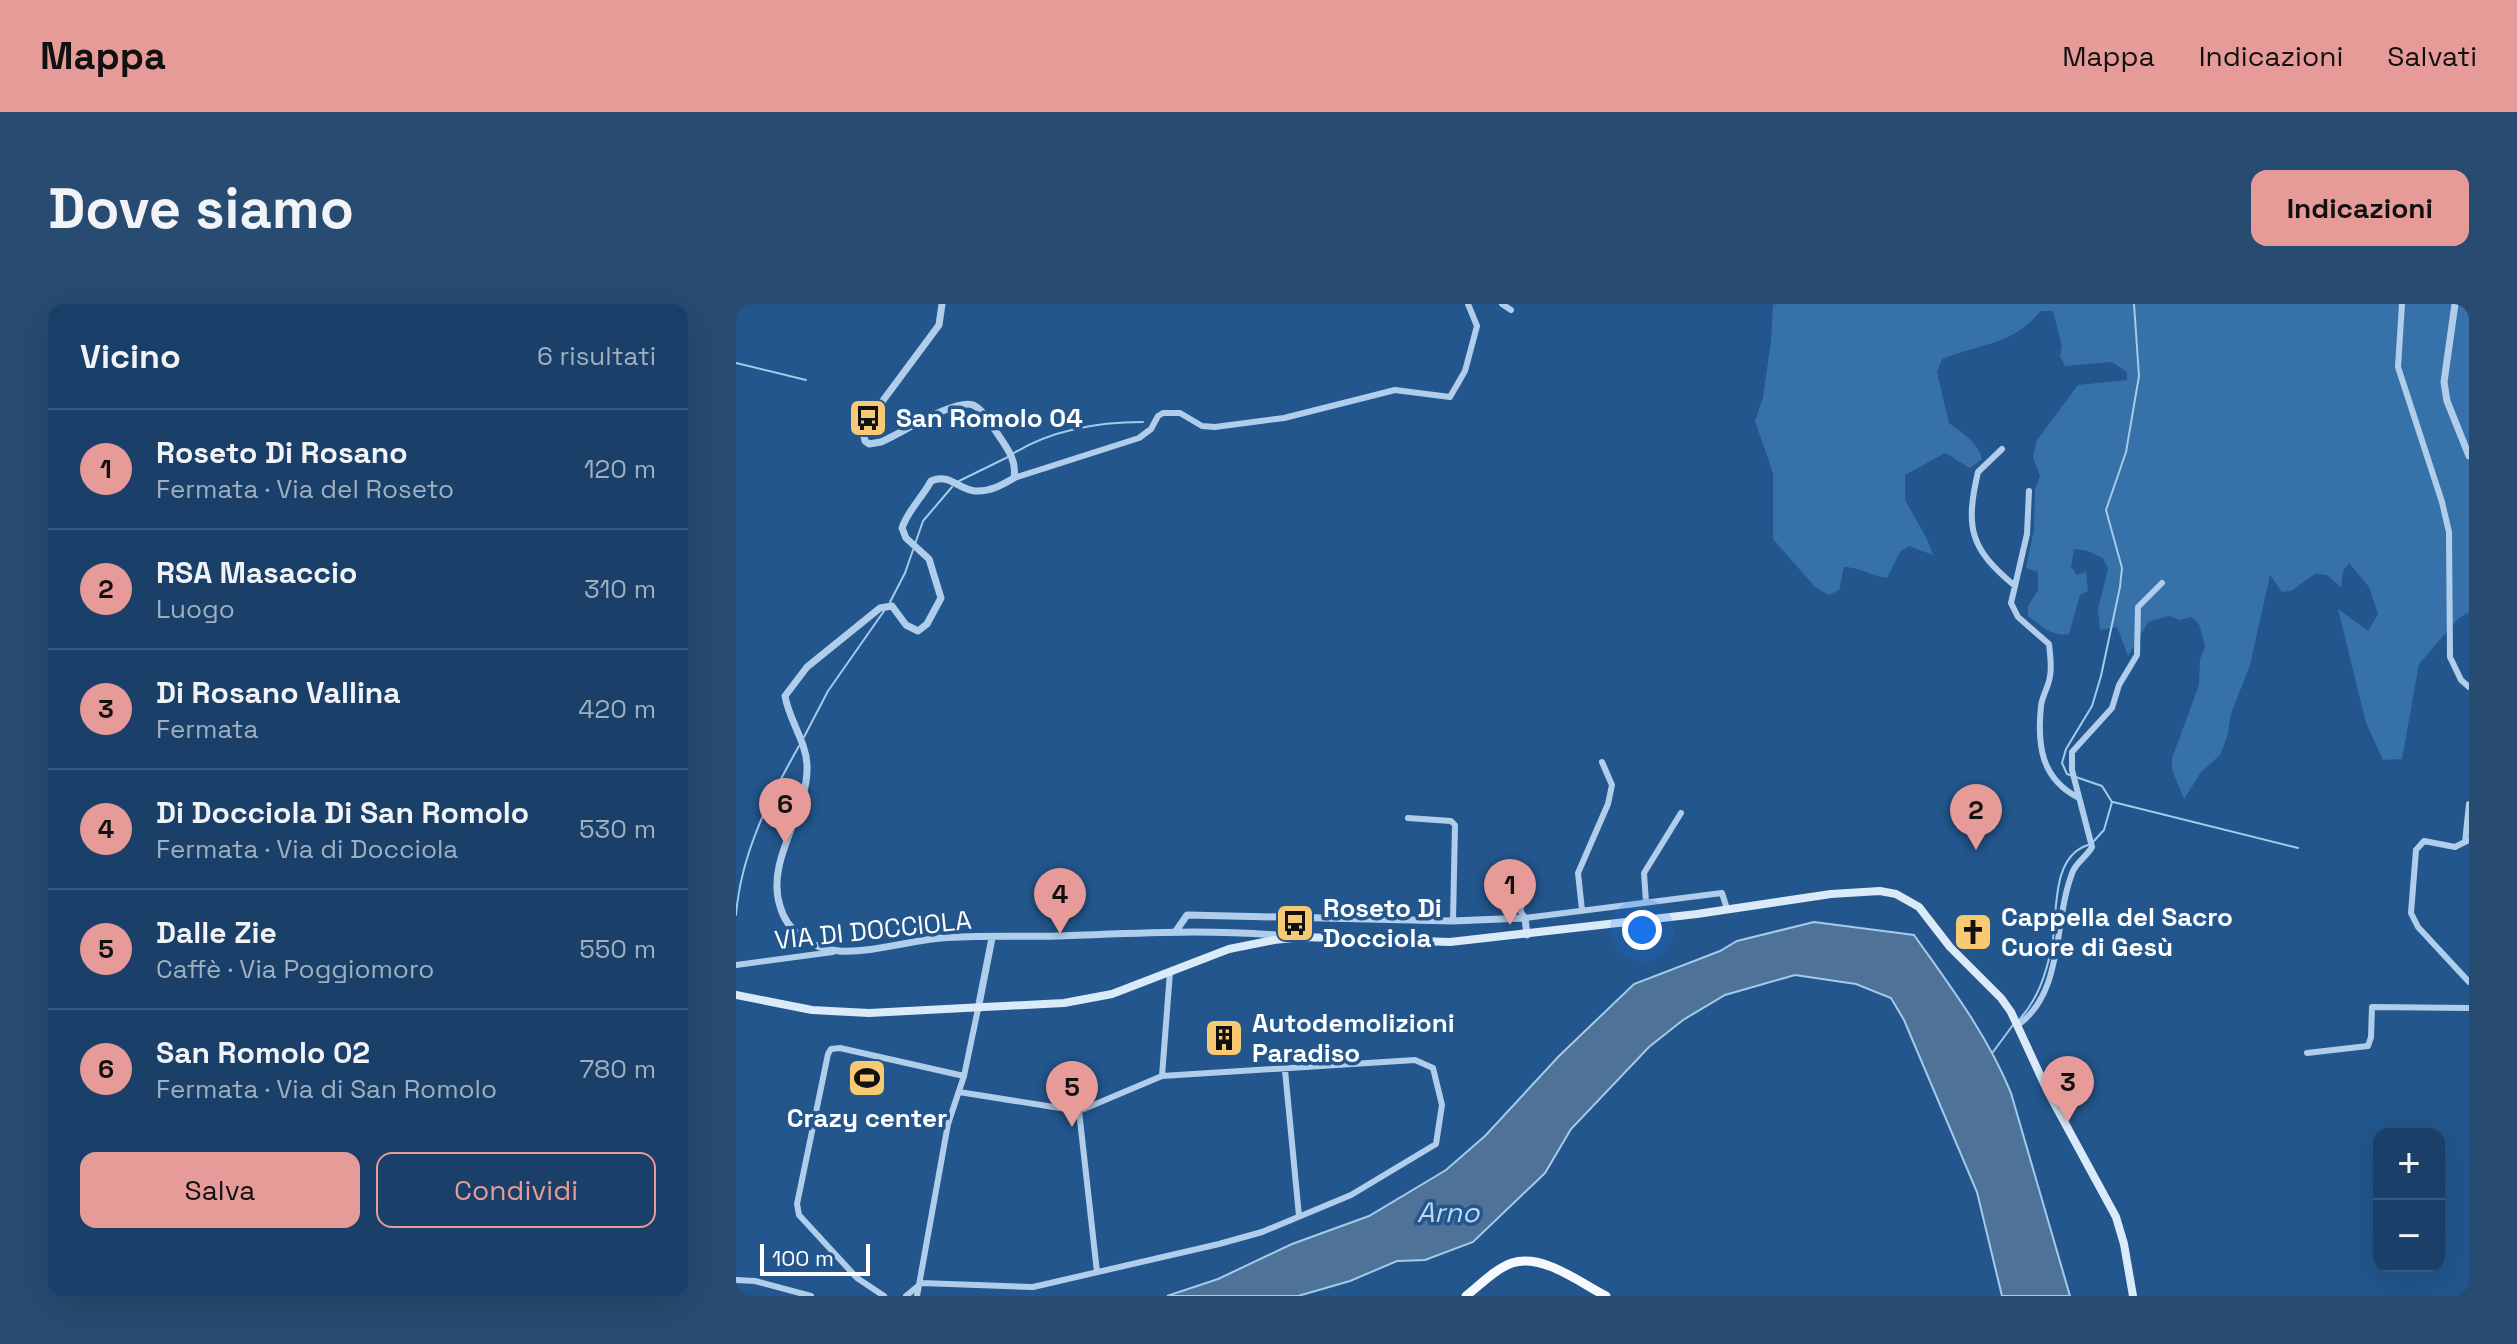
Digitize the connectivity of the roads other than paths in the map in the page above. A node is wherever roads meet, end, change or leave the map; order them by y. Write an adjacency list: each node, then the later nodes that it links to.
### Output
1 (942, 304): 9 (street)
2 (1468, 304): 9 (street)
3 (1502, 304): 6 (street)
4 (2402, 304): 13 (street)
5 (2455, 304): 8 (street)
6 (1511, 310)
7 (2002, 449): 12 (street)
8 (2469, 456)
9 (1014, 478): 30 (street)
10 (2029, 491): 12 (street)
11 (2162, 583): 15 (street)
12 (2015, 586): 15 (street)
13 (2469, 687)
14 (1602, 762): 23 (street)
15 (2079, 798): 37 (street)
16 (2469, 804): 19 (street)
17 (1681, 813): 21 (street)
18 (1408, 818): 25 (street)
19 (2467, 841): 33 (street)
20 (1526, 873): 24 (street)
21 (1646, 902): 22 (street); 23 (street)
22 (1727, 909): 27 (main road); 37 (main road)
23 (1582, 910): 24 (street)
24 (1525, 918): 25 (street); 27 (street)
25 (1453, 921): 26 (street)
26 (1176, 931): 28 (street, VIA DI DOCCIOLA); 29 (street, VIA DI DOCCIOLA)
27 (1527, 935): 28 (main road)
28 (1302, 937): 32 (main road)
29 (992, 938): 30 (street, VIA DI DOCCIOLA); 36 (street)
30 (837, 951): 31 (street, VIA DI DOCCIOLA)
31 (736, 965)
32 (1170, 972): 36 (main road); 41 (street)
33 (2469, 982)
34 (736, 995): 36 (main road)
35 (2469, 1008): 38 (street)
36 (978, 1009): 40 (street)
37 (2017, 1023): 54 (main road)
38 (2307, 1053)
39 (1285, 1070): 41 (street); 44 (street); 44 (street)
40 (964, 1076): 42 (street); 49 (street)
41 (1162, 1076): 43 (street)
42 (959, 1092): 43 (street); 47 (street)
43 (1079, 1111): 45 (street)
44 (1299, 1216): 45 (street)
45 (1097, 1272): 47 (street)
46 (736, 1280): 48 (street)
47 (921, 1283): 50 (street); 51 (street)
48 (811, 1296)
49 (884, 1296)
50 (906, 1296)
51 (917, 1296)
52 (1466, 1296): 53 (main road)
53 (1606, 1296)
54 (2133, 1296)

